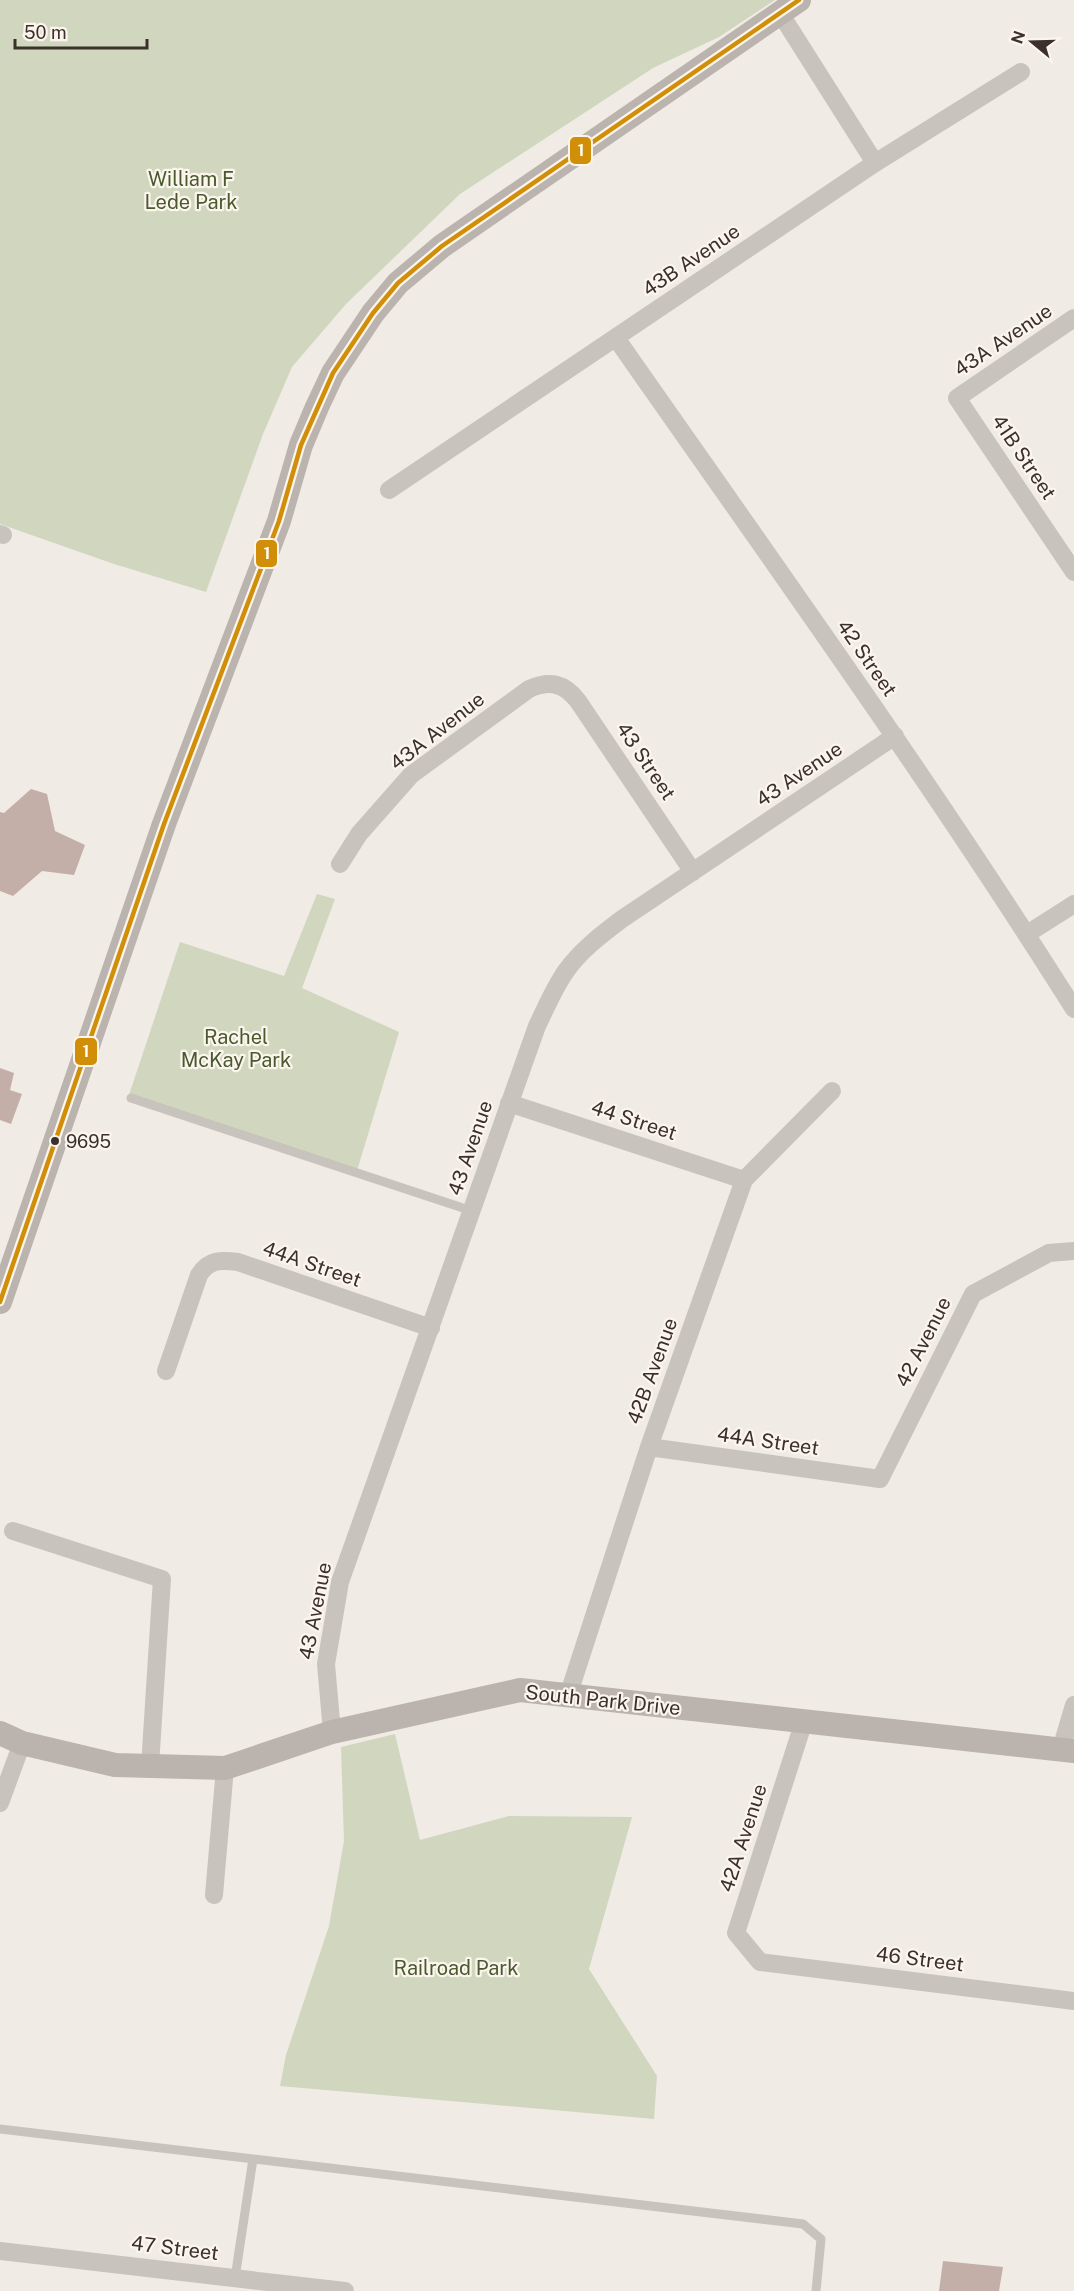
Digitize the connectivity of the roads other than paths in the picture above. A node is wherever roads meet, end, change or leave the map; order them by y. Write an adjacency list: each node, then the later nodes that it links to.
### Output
1 (789, 6): 3 (street); 22 (main road)
2 (1021, 72): 3 (street, 43B Avenue)
3 (875, 163): 5 (street, 43B Avenue)
4 (1074, 318): 6 (street, 43A Avenue)
5 (616, 338): 7 (street, 43B Avenue); 10 (street, 42 Street)
6 (957, 398): 8 (street, 41B Street)
7 (389, 490)
8 (1074, 572)
9 (554, 683): 11 (street, 43A Avenue); 12 (street, 43 Street)
10 (895, 736): 12 (street, 43 Avenue); 14 (street, 42 Street)
11 (340, 864)
12 (693, 872): 18 (street, 43 Avenue)
13 (1074, 904): 14 (street)
14 (1027, 934): 15 (street, 42 Street)
15 (1074, 1009)
16 (832, 1091): 19 (street, 42B Avenue)
17 (131, 1098): 20 (lane)
18 (509, 1103): 19 (street, 44 Street); 20 (street, 43 Avenue)
19 (744, 1180): 25 (street, 42B Avenue)
20 (472, 1211): 23 (street, 43 Avenue)
21 (1074, 1251): 26 (street, 42 Avenue)
22 (0, 1302)
23 (431, 1329): 24 (street, 44A Street); 31 (street, 43 Avenue)
24 (166, 1371)
25 (649, 1447): 26 (street, 44A Street); 28 (street, 42B Avenue)
26 (880, 1479)
27 (13, 1530): 35 (street)
28 (568, 1696): 30 (main road, South Park Drive); 31 (main road, South Park Drive)
29 (1074, 1705): 34 (street)
30 (804, 1721): 34 (main road, South Park Drive); 39 (street, 42A Avenue)
31 (332, 1732): 36 (main road, South Park Drive)
32 (0, 1733): 33 (main road, South Park Drive)
33 (22, 1743): 35 (main road, South Park Drive); 37 (street)
34 (1067, 1750)
35 (150, 1766): 36 (main road, South Park Drive)
36 (225, 1768): 38 (street)
37 (0, 1803)
38 (214, 1895)
39 (760, 1962): 40 (street, 46 Street)
40 (1074, 2001)
41 (0, 2129): 42 (lane)
42 (253, 2159): 44 (lane); 46 (lane)
43 (0, 2251): 44 (street, 47 Street)
44 (235, 2285): 45 (street, 47 Street)
45 (345, 2291)
46 (816, 2291)

